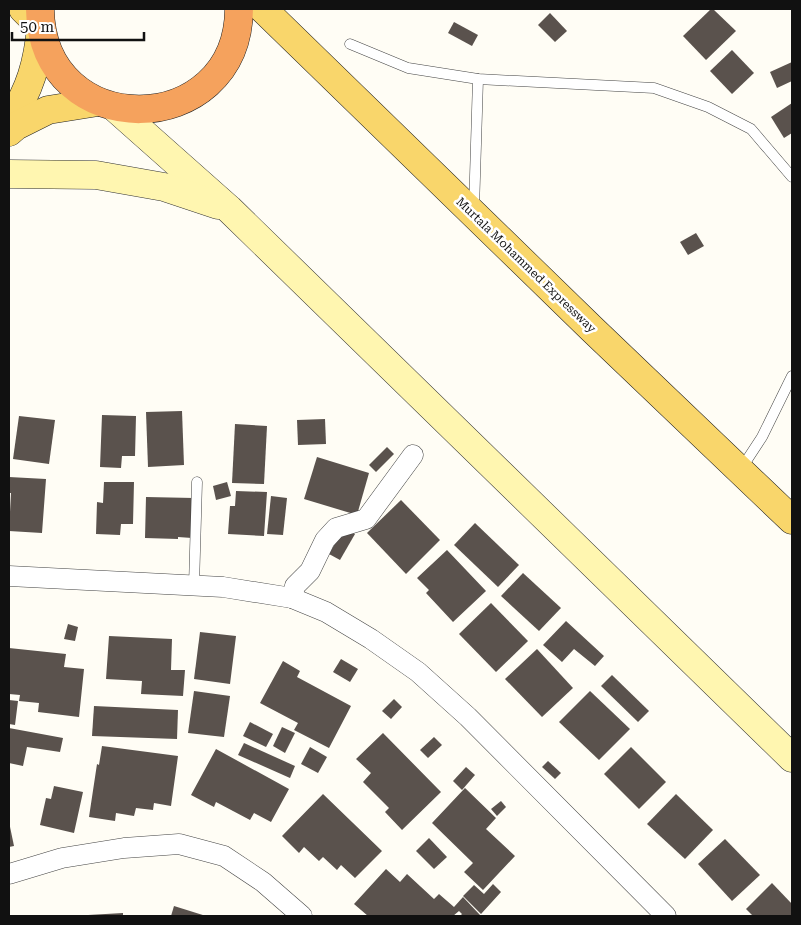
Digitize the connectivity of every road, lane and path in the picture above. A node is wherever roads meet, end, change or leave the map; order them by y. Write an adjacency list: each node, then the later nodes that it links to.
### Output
1 (239, 9): 6 (highway)
2 (263, 9): 12 (main road, Murtala Mohammed Expressway)
3 (37, 13): 6 (highway); 7 (main road)
4 (350, 44): 5 (lane)
5 (478, 80): 10 (lane); 12 (lane)
6 (106, 104): 8 (main road); 11 (main road)
7 (9, 120)
8 (9, 132)
9 (9, 174): 11 (main road)
10 (792, 177)
11 (229, 209): 22 (main road)
12 (474, 215): 16 (main road, Murtala Mohammed Expressway)
13 (792, 376): 14 (lane)
14 (787, 398): 16 (lane)
15 (413, 455): 21 (street)
16 (740, 470): 18 (main road, Murtala Mohammed Expressway)
17 (197, 482): 20 (lane)
18 (792, 520)
19 (9, 576): 20 (street)
20 (194, 586): 21 (street)
21 (292, 598): 25 (street)
22 (792, 758)
23 (9, 874): 24 (street)
24 (302, 916)
25 (666, 916)

